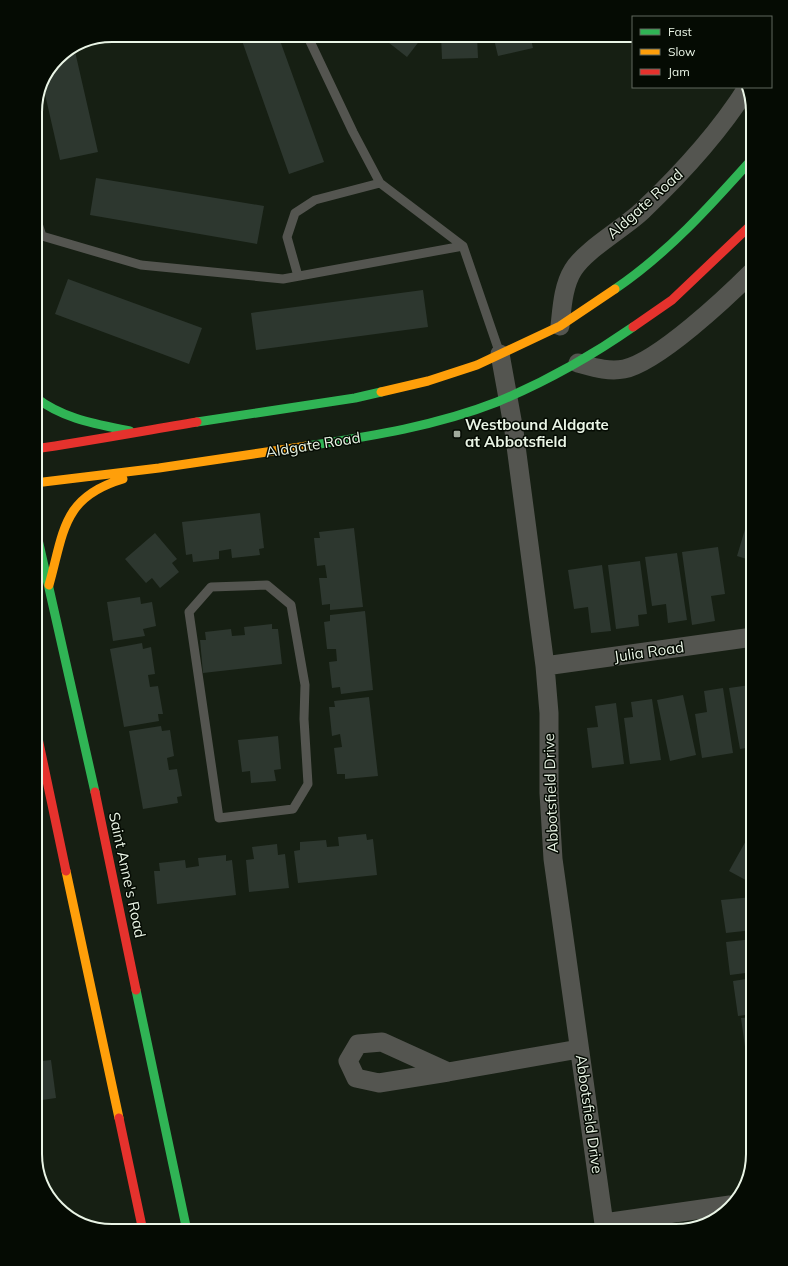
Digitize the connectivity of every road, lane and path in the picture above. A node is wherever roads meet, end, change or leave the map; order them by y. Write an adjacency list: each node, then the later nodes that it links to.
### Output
1 (309, 42): 4 (lane)
2 (743, 94): 10 (street, Aldgate Road)
3 (746, 166): 10 (street)
4 (380, 183): 7 (lane); 8 (lane)
5 (746, 230): 12 (street, Aldgate Road)
6 (42, 236): 8 (lane)
7 (463, 246): 8 (lane); 11 (lane)
8 (298, 276)
9 (746, 279): 12 (street)
10 (560, 326): 11 (street)
11 (500, 354): 13 (street, Abbotsfield Drive); 15 (street)
12 (578, 363): 13 (street, Aldgate Road)
13 (509, 396): 17 (street, Aldgate Road); 22 (street, Abbotsfield Drive)
14 (42, 402): 15 (street)
15 (133, 432): 16 (street)
16 (42, 448)
17 (159, 468): 18 (street, Aldgate Road); 20 (street)
18 (42, 482)
19 (42, 560): 20 (street, Saint Anne's Road)
20 (48, 589): 29 (street, Saint Anne's Road)
21 (746, 638): 22 (street, Julia Road)
22 (545, 666): 25 (street, Abbotsfield Drive)
23 (42, 769): 28 (street)
24 (219, 818): 24 (lane)
25 (579, 1049): 26 (street); 30 (street, Abbotsfield Drive)
26 (448, 1072)
27 (723, 1206): 31 (street)
28 (141, 1224)
29 (186, 1224)
30 (605, 1224)
31 (622, 1224)

